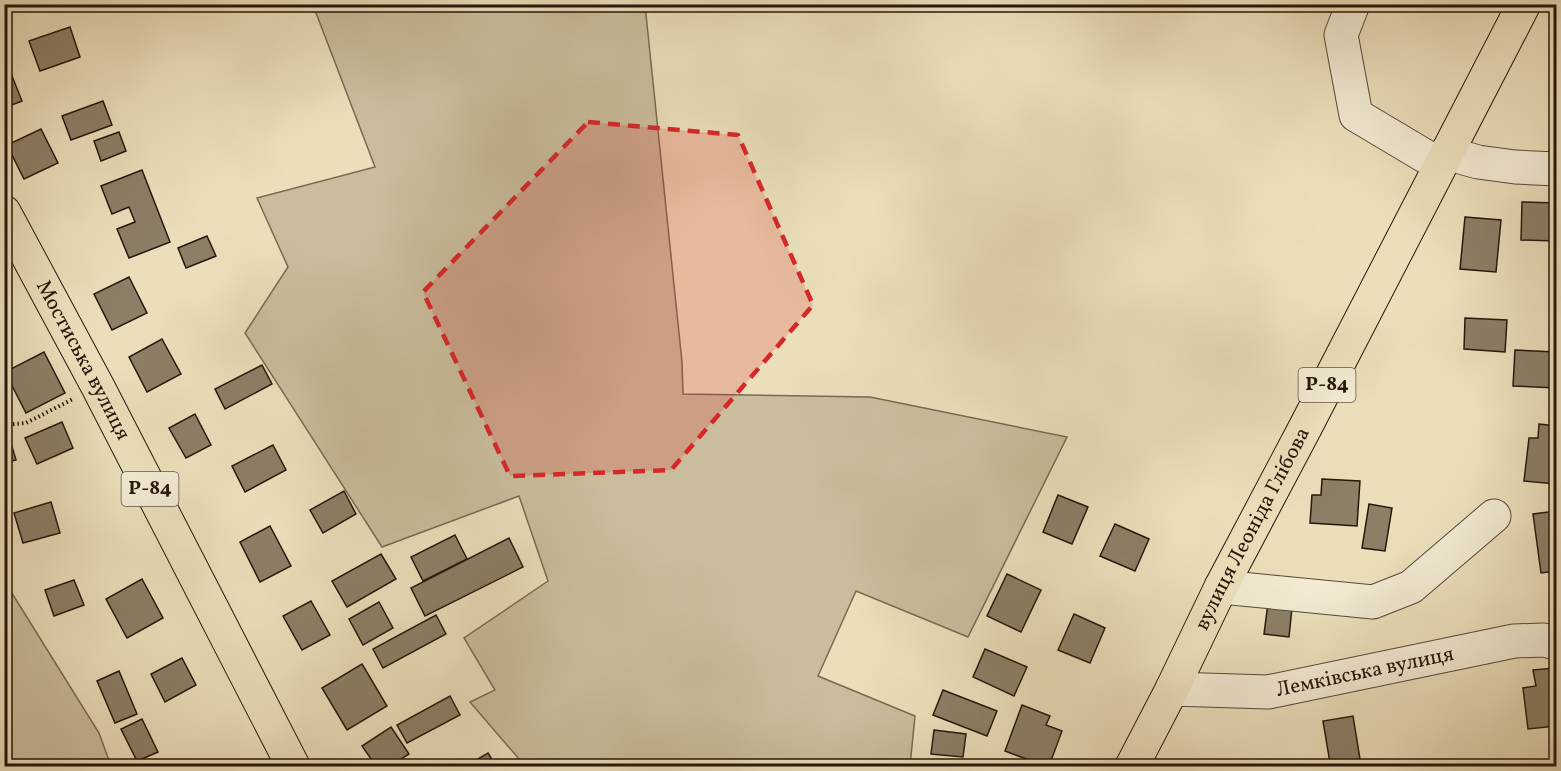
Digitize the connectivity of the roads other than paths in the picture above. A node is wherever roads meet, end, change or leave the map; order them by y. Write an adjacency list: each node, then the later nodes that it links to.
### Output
1 (1353, 4): 3 (street)
2 (1524, 4): 3 (main road, вулиця Леоніда Глібова / Р-84)
3 (1443, 159): 4 (street); 7 (main road, вулиця Леоніда Глібова / Р-84)
4 (1557, 169)
5 (4, 212): 10 (main road, Мостиська вулиця / Р-84)
6 (1494, 516): 7 (street)
7 (1221, 587): 9 (main road, вулиця Леоніда Глібова / Р-84)
8 (1557, 643): 9 (street, Лемківська вулиця)
9 (1172, 689): 11 (main road, вулиця Леоніда Глібова / Р-84)
10 (293, 766)
11 (1132, 766)

